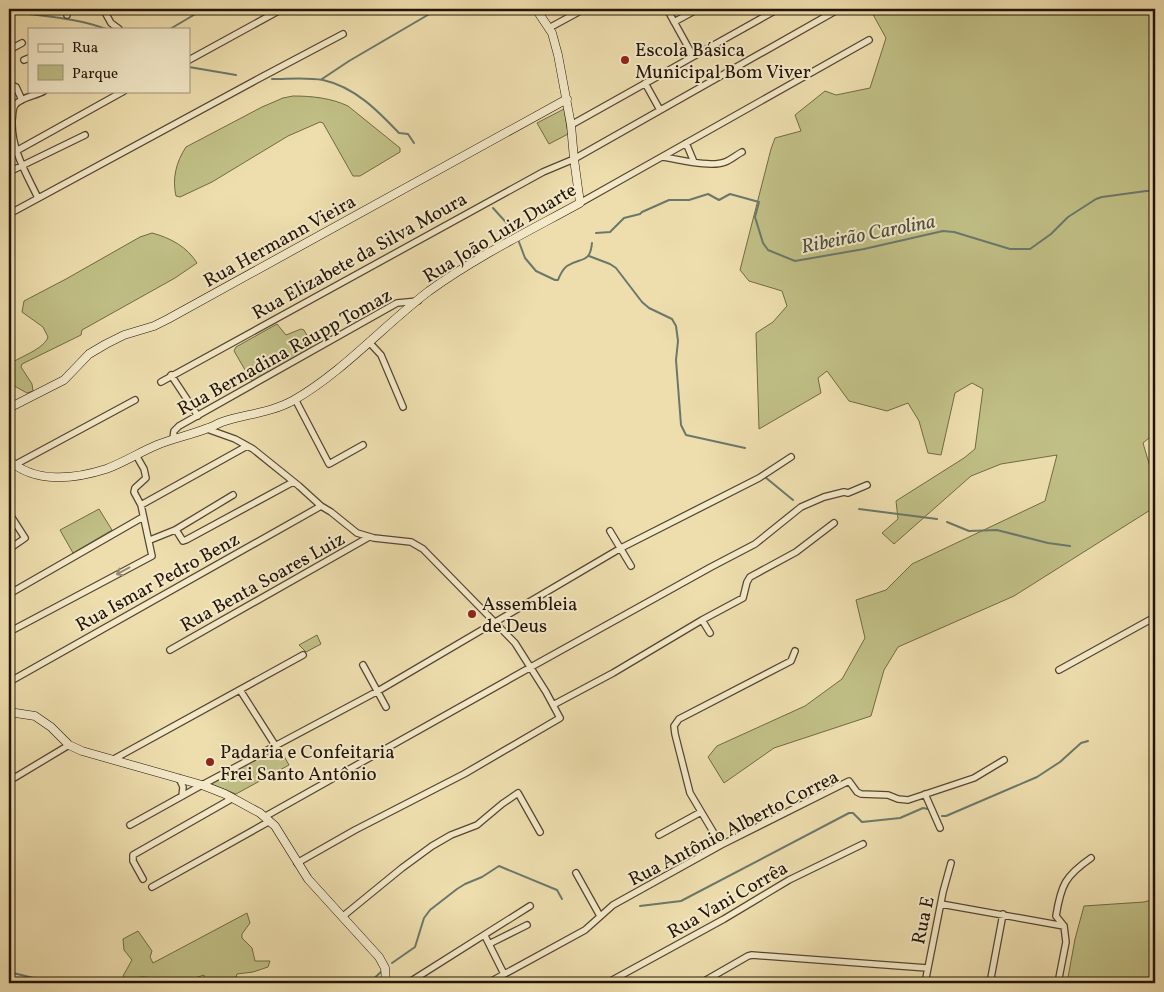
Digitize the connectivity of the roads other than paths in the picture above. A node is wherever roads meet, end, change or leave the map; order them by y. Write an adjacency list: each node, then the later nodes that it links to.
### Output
1 (103, 9): 10 (street)
2 (282, 9): 17 (street)
3 (536, 9): 11 (street)
4 (584, 9): 11 (street)
5 (667, 9): 9 (street)
6 (698, 9): 9 (street)
7 (778, 9): 16 (street)
8 (839, 9): 24 (street, Rua Elizabete da Silva Moura)
9 (674, 22): 16 (street)
10 (118, 28)
11 (549, 28): 22 (street)
12 (342, 34): 37 (street)
13 (869, 40): 28 (street, Rua João Luiz Duarte)
14 (22, 43): 15 (street)
15 (9, 50)
16 (693, 56): 18 (street)
17 (190, 59)
18 (645, 83): 24 (street); 26 (street)
19 (9, 84): 23 (street)
20 (42, 92): 23 (street)
21 (122, 92): 29 (street)
22 (567, 99): 26 (street); 47 (street, Rua Hermann Vieira)
23 (22, 100): 25 (street)
24 (660, 110): 33 (street, Rua Elizabete da Silva Moura)
25 (11, 125): 29 (street)
26 (571, 125): 33 (street)
27 (85, 135): 35 (street)
28 (686, 143): 32 (street, Rua João Luiz Duarte); 34 (street)
29 (17, 150): 31 (street); 35 (street)
30 (742, 152): 34 (street)
31 (9, 155)
32 (662, 157): 34 (street); 38 (street, Rua João Luiz Duarte)
33 (574, 159): 38 (street); 42 (street, Rua Elizabete da Silva Moura)
34 (694, 162)
35 (23, 166): 36 (street); 37 (street)
36 (9, 172)
37 (38, 198): 39 (street)
38 (580, 203): 40 (street, Rua João Luiz Duarte)
39 (9, 214)
40 (418, 300): 41 (street, Rua João Luiz Duarte); 48 (street, Rua Bernadina Raupp Tomaz)
41 (369, 342): 44 (street, Rua João Luiz Duarte); 46 (street)
42 (171, 375): 43 (street, Rua Elizabete da Silva Moura); 48 (street)
43 (161, 382)
44 (295, 399): 49 (street, Rua João Luiz Duarte); 51 (street)
45 (135, 400): 55 (street)
46 (403, 407)
47 (9, 408)
48 (198, 416): 50 (street, Rua Bernadina Raupp Tomaz)
49 (208, 429): 50 (street, Rua João Luiz Duarte); 52 (street)
50 (173, 439): 53 (street, Rua João Luiz Duarte)
51 (363, 445)
52 (247, 446): 56 (street); 59 (street)
53 (136, 454): 55 (street, Rua João Luiz Duarte); 59 (street)
54 (791, 456): 68 (street)
55 (11, 464)
56 (293, 482): 60 (street); 64 (street)
57 (867, 485): 81 (street)
58 (233, 495): 64 (street)
59 (141, 505): 62 (street)
60 (321, 506): 66 (street); 83 (street, Rua Ismar Pedro Benz)
61 (9, 513): 69 (street)
62 (143, 517): 67 (street); 71 (street)
63 (834, 524): 73 (street)
64 (176, 530): 67 (street)
65 (610, 531): 68 (street)
66 (369, 538): 74 (street); 77 (street, Rua Benta Soares Luiz)
67 (150, 540): 75 (street, one-way to 75)
68 (621, 548): 70 (street); 74 (street)
69 (9, 549)
70 (631, 566)
71 (9, 594)
72 (1155, 616): 82 (street)
73 (702, 620): 76 (street); 86 (street)
74 (494, 623): 81 (street); 85 (street)
75 (9, 632)
76 (710, 633)
77 (170, 650)
78 (795, 651): 99 (street)
79 (303, 655): 84 (street)
80 (363, 665): 85 (street)
81 (531, 667): 86 (street); 100 (street)
82 (1059, 670)
83 (9, 682)
84 (240, 690): 90 (street); 91 (street)
85 (378, 691): 87 (street); 90 (street)
86 (554, 705): 108 (street)
87 (386, 707)
88 (9, 712): 89 (street)
89 (69, 745): 91 (street); 94 (street)
90 (275, 746): 95 (street)
91 (114, 759): 93 (street)
92 (1004, 760): 96 (street, Rua Antônio Alberto Correa)
93 (179, 778): 95 (street); 97 (street)
94 (9, 781)
95 (202, 784): 97 (street); 98 (street)
96 (924, 794): 102 (street); 106 (street, Rua Antônio Alberto Correa)
97 (182, 796): 101 (street)
98 (233, 798): 100 (street); 111 (street)
99 (700, 812): 104 (street); 106 (street)
100 (268, 819): 108 (street); 112 (street)
101 (130, 825)
102 (940, 828)
103 (540, 832): 117 (street)
104 (660, 834)
105 (864, 844): 127 (street, Rua Vani Corrêa)
106 (721, 845): 116 (street, Rua Antônio Alberto Correa)
107 (1091, 858): 119 (street)
108 (297, 863): 117 (street)
109 (951, 863): 113 (street, Rua E)
110 (576, 873): 116 (street)
111 (143, 879)
112 (152, 887)
113 (940, 904): 115 (street); 122 (street, Rua E)
114 (530, 906): 120 (street)
115 (1003, 914): 119 (street); 130 (street)
116 (600, 916): 123 (street, Rua Antônio Alberto Correa)
117 (342, 917): 124 (street)
118 (527, 926): 121 (street)
119 (1064, 926): 131 (street)
120 (485, 936): 121 (street); 125 (street)
121 (489, 944): 123 (street)
122 (927, 968): 128 (street); 129 (street, Rua E)
123 (504, 974): 126 (street, Rua Antônio Alberto Correa)
124 (386, 983)
125 (408, 983)
126 (488, 983)
127 (607, 983)
128 (701, 983)
129 (925, 983)
130 (990, 983)
131 (1058, 983)

